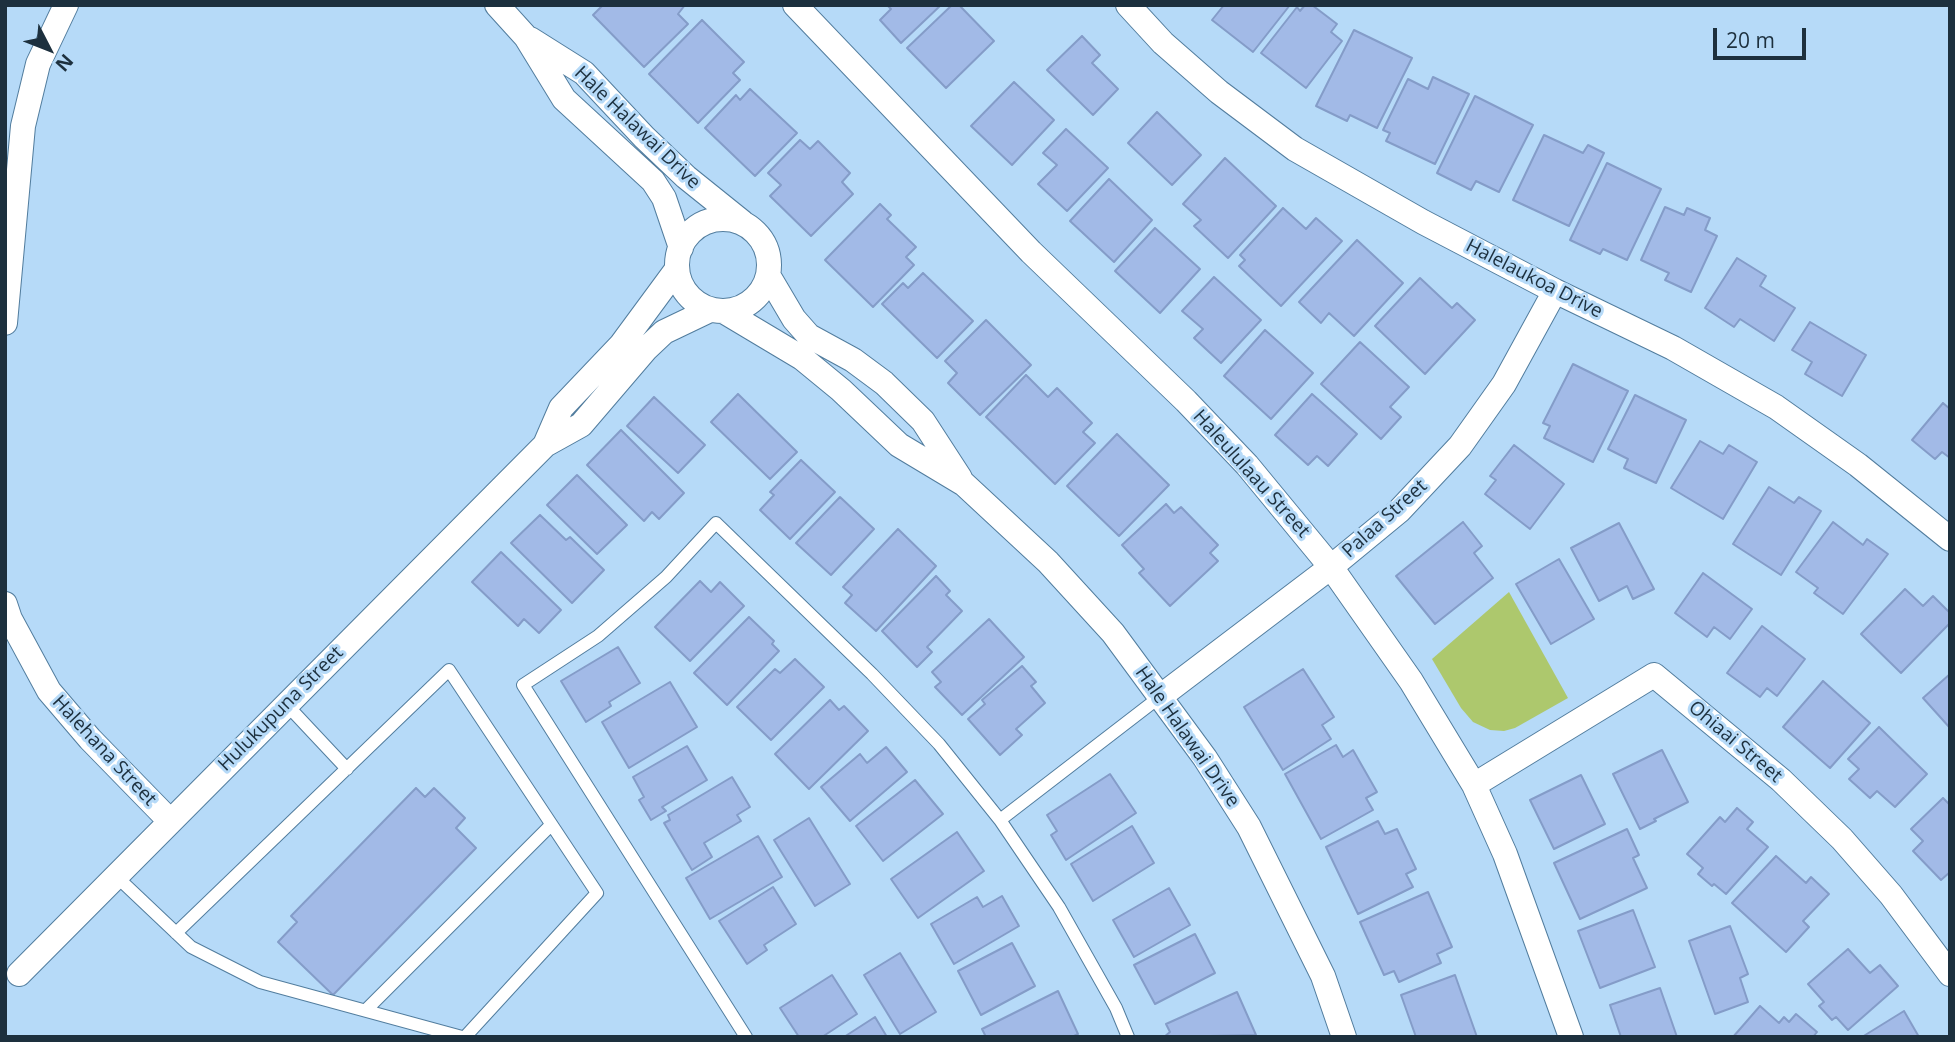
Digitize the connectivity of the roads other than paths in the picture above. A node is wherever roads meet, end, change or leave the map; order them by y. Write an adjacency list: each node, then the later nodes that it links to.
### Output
1 (66, 5): 11 (street)
2 (497, 5): 5 (street, Hale Halawai Drive)
3 (795, 5): 15 (street, Haleululaau Street)
4 (1128, 5): 9 (street, Halelaukoa Drive)
5 (526, 37): 6 (street, Hale Halawai Drive); 7 (street, Hale Halawai Drive)
6 (745, 224): 7 (street); 8 (street)
7 (679, 258): 10 (street); 12 (street, Hulukupuna Street)
8 (768, 275): 10 (street); 13 (street, Hale Halawai Drive)
9 (1555, 291): 14 (street, Halelaukoa Drive); 15 (street, Palaa Street)
10 (718, 311): 12 (street, Hulukupuna Street); 13 (street, Hale Halawai Drive)
11 (5, 323)
12 (544, 445): 18 (street, Hulukupuna Street)
13 (964, 484): 17 (street, Hale Halawai Drive)
14 (1950, 539)
15 (1331, 567): 17 (street, Palaa Street); 20 (street, Haleululaau Street)
16 (5, 604): 22 (street, Halehana Street)
17 (1161, 696): 21 (lane); 32 (street, Hale Halawai Drive)
18 (286, 704): 19 (lane); 22 (street, Hulukupuna Street)
19 (347, 769): 23 (lane); 25 (lane)
20 (1474, 785): 27 (street, Ohiaai Street); 33 (street, Haleululaau Street)
21 (1000, 820): 30 (lane); 31 (lane)
22 (170, 821): 24 (street, Hulukupuna Street)
23 (551, 825): 28 (lane); 29 (lane)
24 (116, 876): 25 (lane); 26 (street, Hulukupuna Street)
25 (176, 933): 28 (lane)
26 (19, 974)
27 (1950, 974)
28 (366, 1010): 29 (lane)
29 (464, 1037)
30 (746, 1037)
31 (1128, 1037)
32 (1344, 1037)
33 (1571, 1037)

